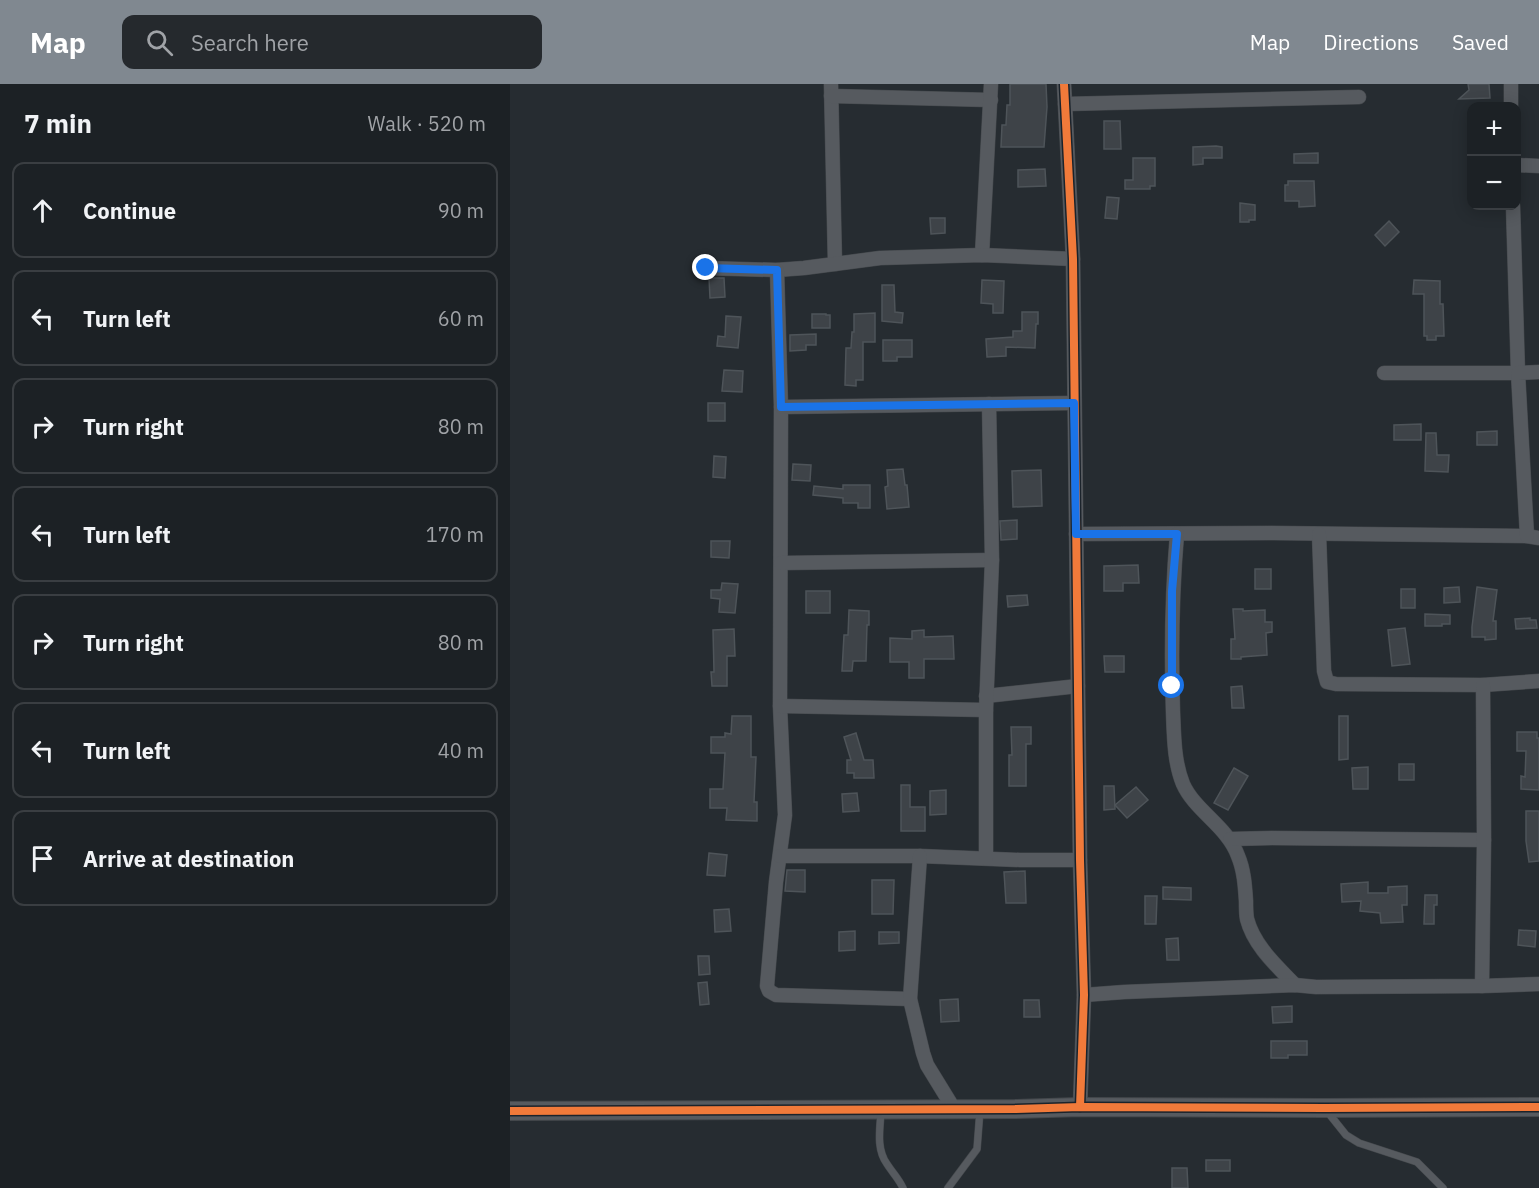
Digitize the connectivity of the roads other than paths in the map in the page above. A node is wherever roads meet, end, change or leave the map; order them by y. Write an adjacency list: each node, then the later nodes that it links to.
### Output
1 (991, 84): 6 (street)
2 (1065, 84): 8 (street)
3 (1511, 84): 7 (street)
4 (831, 90): 6 (street); 14 (street)
5 (1359, 97): 8 (street)
6 (991, 100): 12 (street)
7 (1511, 102)
8 (1065, 104): 13 (street)
9 (1521, 165): 10 (street)
10 (1539, 166)
11 (1513, 210): 19 (street)
12 (982, 255): 13 (street); 14 (street)
13 (1072, 259): 20 (street)
14 (835, 264): 16 (street)
15 (706, 268): 16 (street)
16 (777, 270): 22 (street)
17 (1539, 372): 19 (street)
18 (1384, 373): 19 (street)
19 (1518, 373): 26 (street)
20 (1074, 403): 21 (street); 23 (street)
21 (988, 404): 22 (street); 27 (street)
22 (781, 407): 28 (street)
23 (1076, 534): 24 (street); 31 (street)
24 (1177, 534): 25 (street); 34 (street)
25 (1319, 534): 26 (street); 30 (street)
26 (1533, 537)
27 (992, 560): 28 (street); 32 (street)
28 (781, 562): 33 (street)
29 (1539, 681): 30 (street)
30 (1483, 685): 35 (street)
31 (1078, 686): 32 (street); 39 (street)
32 (986, 703): 33 (street); 38 (street)
33 (780, 706): 36 (street)
34 (1230, 839): 35 (street); 41 (street)
35 (1484, 840): 42 (street)
36 (780, 856): 37 (street); 44 (street)
37 (920, 856): 38 (street); 44 (street)
38 (986, 858): 39 (street)
39 (1080, 860): 43 (street)
40 (1539, 984): 42 (street)
41 (1295, 985): 42 (street); 43 (street)
42 (1482, 986)
43 (1084, 995): 45 (street)
44 (910, 999): 48 (street)
45 (1080, 1107): 47 (street); 49 (street)
46 (1539, 1107): 47 (street)
47 (1324, 1108): 54 (lane)
48 (954, 1109): 49 (street); 50 (street)
49 (980, 1109): 53 (lane)
50 (881, 1110): 51 (street); 52 (lane)
51 (510, 1111)
52 (903, 1188)
53 (948, 1188)
54 (1443, 1188)

